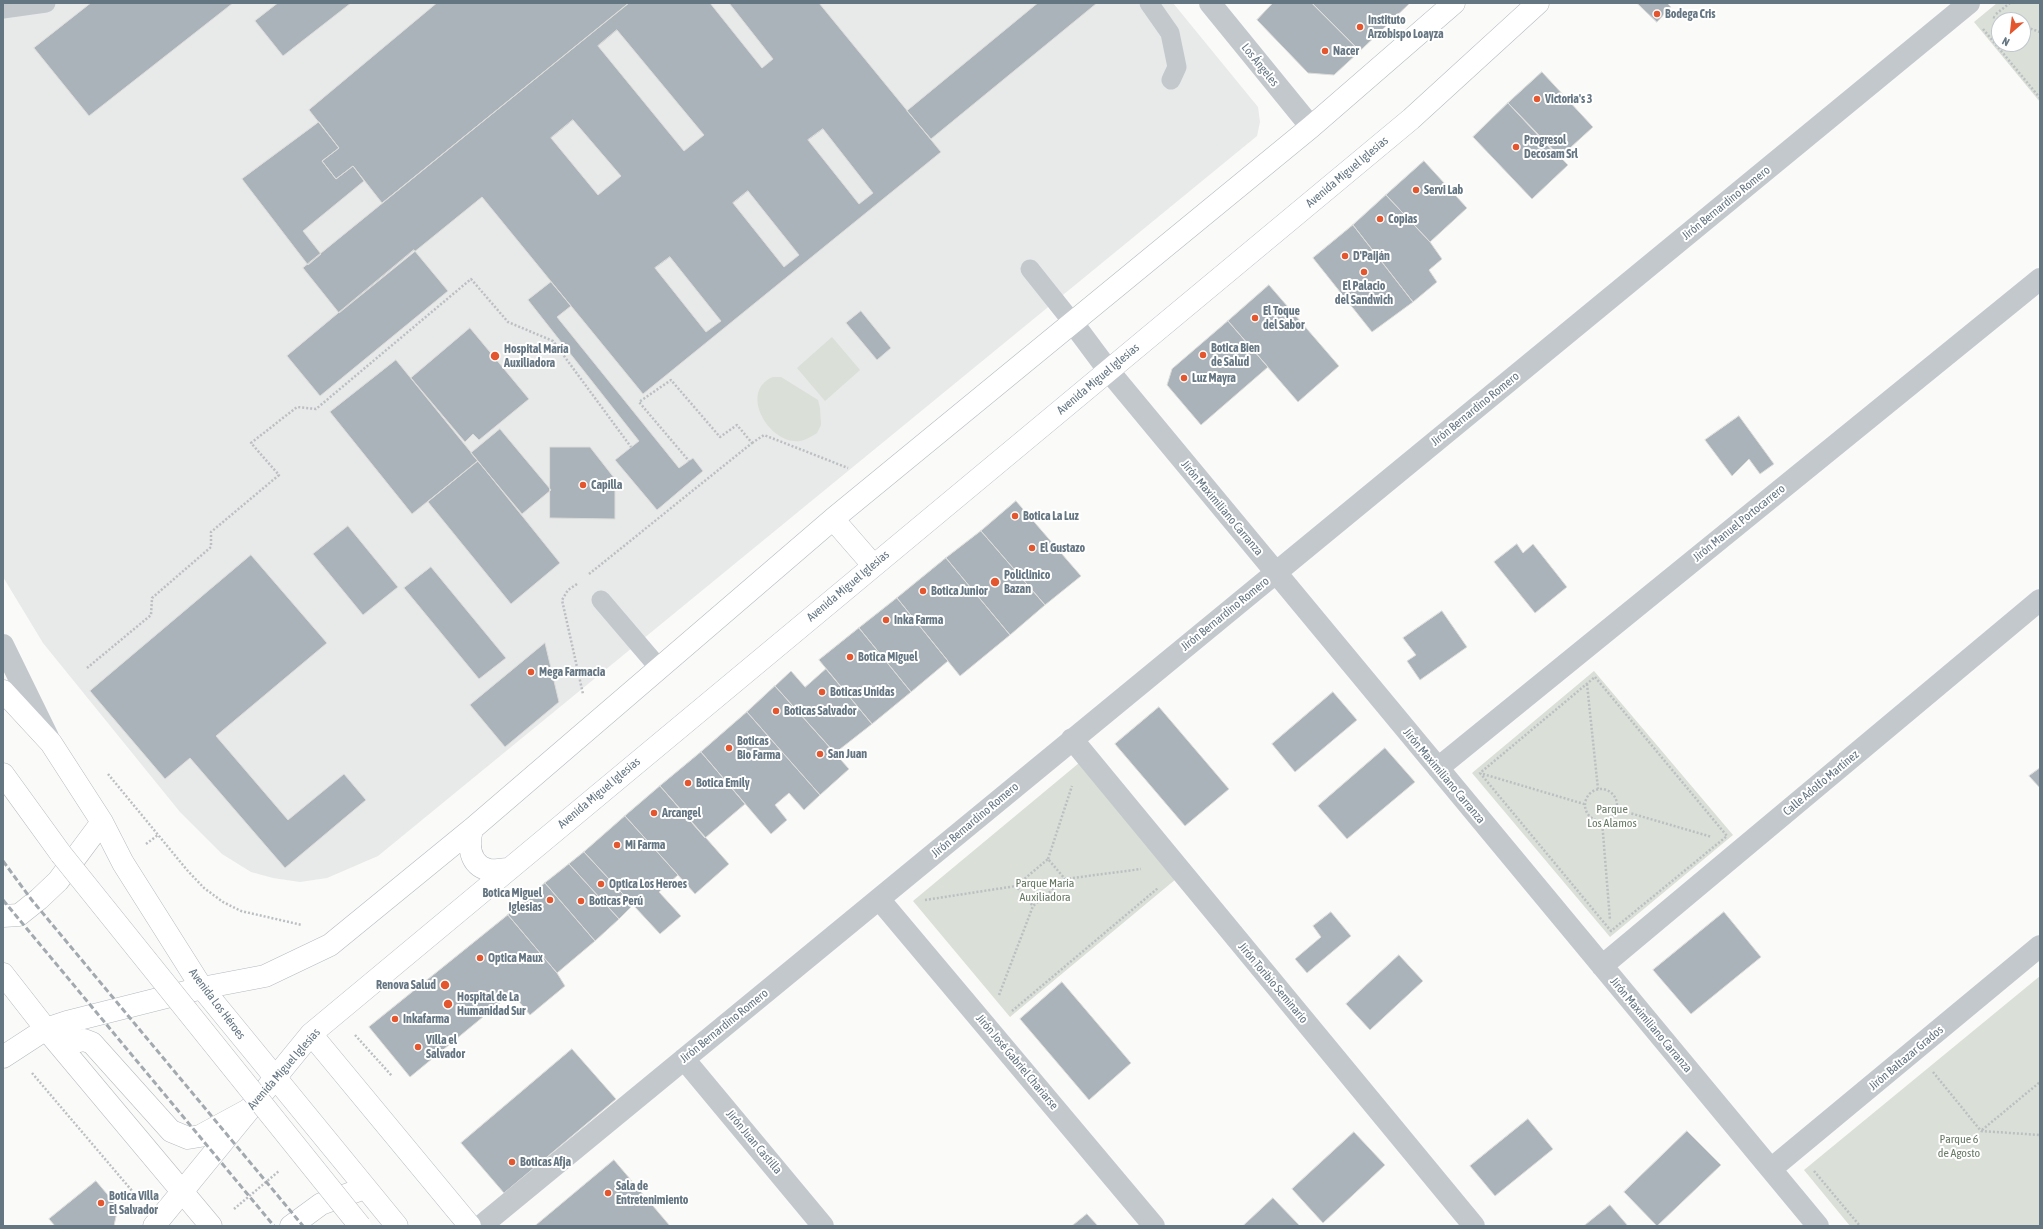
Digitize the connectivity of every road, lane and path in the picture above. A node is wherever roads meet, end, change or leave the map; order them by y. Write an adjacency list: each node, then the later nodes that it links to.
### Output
1 (46, 3): 8 (lane)
2 (1149, 3): 13 (lane)
3 (1210, 3): 15 (street, Los Ángeles)
4 (1454, 3): 15 (main road)
5 (1538, 3): 19 (main road, Avenida Miguel Iglesias)
6 (1969, 3): 26 (street, Jirón Bernardino Romero)
7 (2010, 3): 9 (path)
8 (3, 9)
9 (1999, 12)
10 (1991, 19): 11 (path)
11 (1987, 22)
12 (1981, 26): 14 (path)
13 (1171, 80)
14 (2040, 98)
15 (1310, 126): 18 (main road)
16 (1030, 269): 18 (lane)
17 (2040, 279): 39 (street, Jirón Manuel Portocarrero)
18 (1073, 323): 19 (street, Jirón Maximiliano Carranza); 23 (main road)
19 (1108, 370): 25 (main road, Avenida Miguel Iglesias); 26 (street, Jirón Maximiliano Carranza)
20 (752, 443): 22 (path); 23 (path); 27 (path)
21 (631, 447): 32 (path)
22 (689, 461)
23 (880, 481): 24 (main road)
24 (833, 519): 25 (main road); 33 (main road)
25 (873, 565): 52 (main road, Avenida Miguel Iglesias)
26 (1276, 573): 37 (street, Jirón Bernardino Romero); 39 (street, Jirón Maximiliano Carranza)
27 (583, 579)
28 (578, 583): 36 (path)
29 (601, 600): 33 (lane)
30 (2040, 600): 64 (street, Calle Adolfo Martínez)
31 (3, 645): 38 (street, Avenida Los Héroes)
32 (87, 668)
33 (659, 668): 36 (main road)
34 (1587, 684): 40 (path); 43 (path); 49 (path)
35 (3, 691): 38 (main road, Avenida Los Héroes)
36 (591, 727): 48 (main road)
37 (1072, 739): 58 (street, Jirón Bernardino Romero); 101 (street, Jirón Toribio Seminario)
38 (51, 743): 47 (main road, Avenida Los Héroes)
39 (1438, 768): 40 (path); 64 (street, Jirón Maximiliano Carranza)
40 (1480, 773): 44 (path); 62 (path)
41 (3, 774): 95 (main road, bridge)
42 (1072, 784): 51 (path)
43 (1598, 789): 44 (path); 45 (path)
44 (1584, 804): 46 (path)
45 (1616, 809): 46 (path); 49 (path)
46 (1602, 821): 62 (path)
47 (102, 822): 60 (main road); 66 (main road, Avenida Los Héroes)
48 (472, 829): 52 (main road); 66 (main road)
49 (1721, 840): 62 (path)
50 (142, 848): 61 (path)
51 (1048, 859): 54 (path); 56 (path)
52 (508, 869): 73 (main road, Avenida Miguel Iglesias)
53 (1143, 869): 54 (path)
54 (1065, 879): 59 (path)
55 (1163, 884): 70 (path)
56 (1016, 886): 57 (path); 59 (path)
57 (926, 896)
58 (879, 899): 76 (street, Jirón Bernardino Romero); 100 (street, Jirón José Gabriel Chariarse)
59 (1033, 906): 68 (path)
60 (3, 916)
61 (303, 925)
62 (1611, 931): 64 (path)
63 (2040, 946): 86 (street, Jirón Baltazar Grados)
64 (1602, 966): 86 (street, Jirón Maximiliano Carranza)
65 (3, 974): 71 (main road)
66 (202, 988): 71 (main road); 80 (main road, Avenida Los Héroes)
67 (994, 990): 68 (path)
68 (999, 995): 69 (path)
69 (1003, 1000)
70 (1008, 1005)
71 (46, 1029): 74 (main road); 75 (main road)
72 (353, 1032): 79 (path)
73 (311, 1034): 80 (main road, Avenida Miguel Iglesias); 97 (main road)
74 (60, 1046): 82 (main road); 89 (main road)
75 (3, 1057)
76 (684, 1059): 98 (street, Jirón Bernardino Romero); 99 (street, Jirón Juan Castilla)
77 (1937, 1065): 83 (path)
78 (29, 1070): 90 (path)
79 (392, 1076)
80 (275, 1077): 82 (main road, Avenida Miguel Iglesias); 88 (main road, Avenida Los Héroes)
81 (2040, 1082): 83 (path)
82 (248, 1110): 89 (main road, Avenida Miguel Iglesias)
83 (1981, 1131): 84 (path)
84 (2040, 1135)
85 (1812, 1168): 103 (path)
86 (1771, 1170): 102 (street, Jirón Maximiliano Carranza)
87 (279, 1171): 91 (path)
88 (365, 1188): 94 (main road); 96 (main road, Avenida Los Héroes)
89 (183, 1192): 92 (main road, Avenida Miguel Iglesias); 93 (main road)
90 (141, 1201)
91 (231, 1212)
92 (154, 1226)
93 (211, 1226)
94 (291, 1226)
95 (360, 1226)
96 (396, 1226)
97 (470, 1226)
98 (481, 1226)
99 (823, 1226)
100 (1154, 1226)
101 (1474, 1226)
102 (1818, 1226)
103 (1860, 1226)

